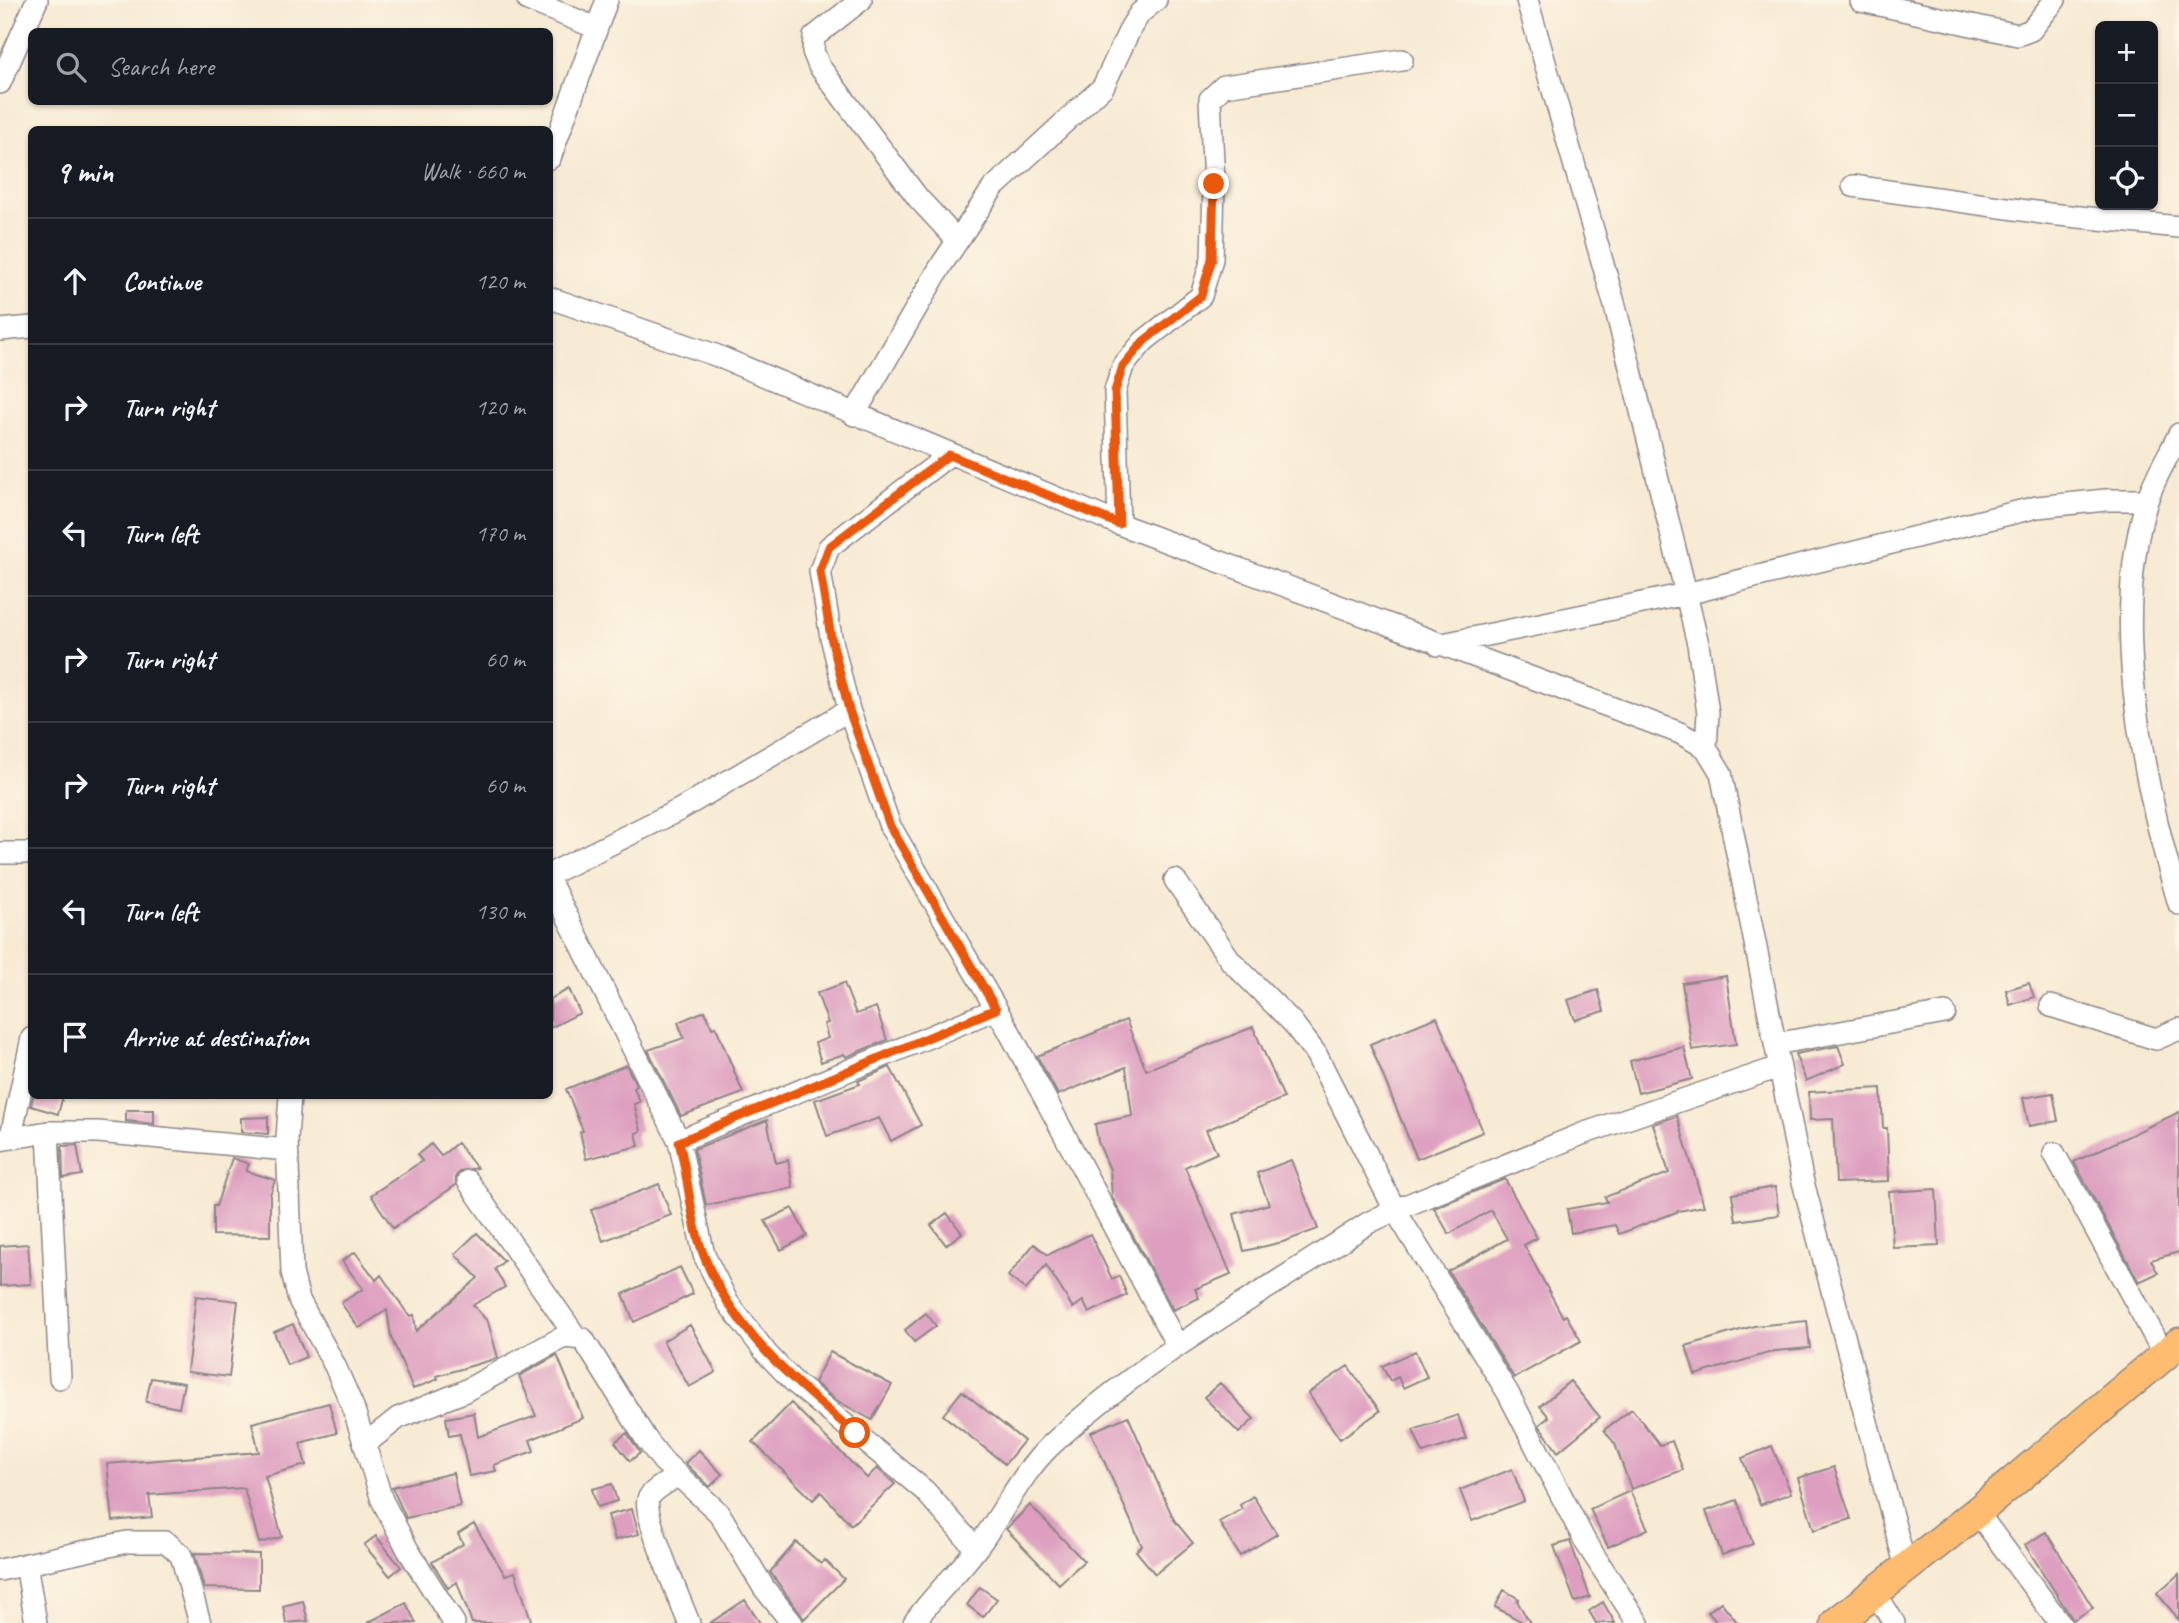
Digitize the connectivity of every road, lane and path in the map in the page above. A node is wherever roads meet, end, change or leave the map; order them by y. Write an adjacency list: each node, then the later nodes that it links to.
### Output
1 (37, 0): 11 (street)
2 (528, 0): 9 (street)
3 (607, 0): 9 (street)
4 (861, 0): 15 (street)
5 (1527, 0): 24 (street)
6 (2055, 0): 7 (street)
7 (1861, 1)
8 (1143, 4): 15 (street)
9 (594, 27): 12 (street)
10 (1402, 61): 23 (street)
11 (0, 83)
12 (553, 150)
13 (1853, 186): 14 (street)
14 (2179, 227)
15 (957, 240): 19 (street)
16 (553, 299): 19 (street)
17 (28, 327): 18 (street)
18 (0, 330)
19 (854, 415): 21 (street)
20 (2179, 433): 22 (street)
21 (949, 455): 23 (street); 26 (street)
22 (2147, 500): 24 (street); 33 (street)
23 (1119, 524): 25 (street)
24 (1686, 594): 25 (street); 27 (street)
25 (1438, 645): 27 (street)
26 (849, 710): 30 (street); 35 (street)
27 (1706, 748): 38 (street)
28 (0, 853): 29 (street)
29 (28, 853)
30 (553, 873)
31 (1175, 880): 48 (street)
32 (553, 887): 44 (street)
33 (2179, 904)
34 (2050, 1006): 37 (street)
35 (996, 1009): 44 (street); 50 (street)
36 (1945, 1013): 38 (street)
37 (2179, 1030)
38 (1774, 1044): 40 (street)
39 (28, 1053): 43 (street)
40 (1779, 1067): 48 (street); 58 (street)
41 (290, 1099): 45 (street)
42 (48, 1132): 43 (street); 45 (street); 52 (street)
43 (6, 1138)
44 (679, 1142): 56 (street)
45 (287, 1150): 53 (street)
46 (2054, 1153): 51 (street)
47 (468, 1181): 49 (street)
48 (1395, 1209): 50 (street); 67 (street)
49 (576, 1337): 53 (street); 54 (street)
50 (1177, 1345): 56 (street)
51 (2172, 1349): 55 (highway)
52 (60, 1378)
53 (365, 1444): 63 (street)
54 (678, 1475): 64 (street); 65 (street)
55 (1977, 1512): 58 (highway); 70 (street)
56 (976, 1549): 66 (street)
57 (26, 1564): 59 (street); 61 (street); 62 (street)
58 (1906, 1568): 60 (highway)
59 (0, 1570)
60 (1875, 1592): 68 (highway); 69 (street)
61 (36, 1623)
62 (200, 1623)
63 (454, 1623)
64 (689, 1623)
65 (792, 1623)
66 (914, 1623)
67 (1638, 1623)
68 (1836, 1623)
69 (1894, 1623)
70 (2060, 1623)

